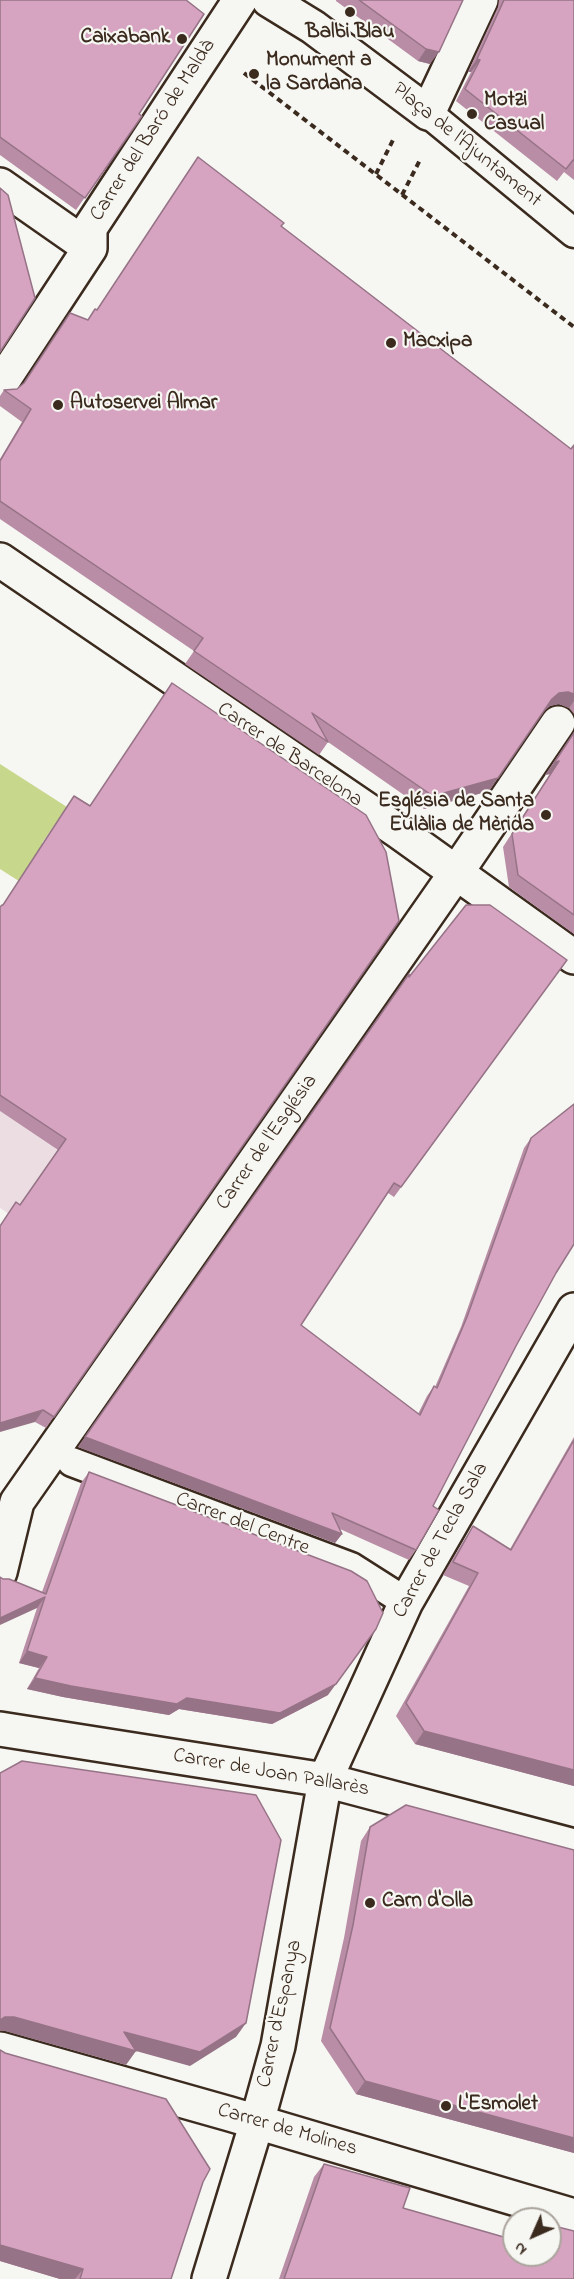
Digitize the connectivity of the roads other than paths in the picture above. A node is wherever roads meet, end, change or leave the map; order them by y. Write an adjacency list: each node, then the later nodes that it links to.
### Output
1 (240, 0): 7 (street, Carrer del Baró de Maldà)
2 (269, 0): 4 (street, Plaça de l'Ajuntament)
3 (481, 0): 4 (street)
4 (428, 113): 6 (street, Plaça de l'Ajuntament)
5 (0, 185): 7 (street)
6 (574, 233)
7 (90, 248): 8 (street, Carrer del Baró de Maldà)
8 (0, 385)
9 (0, 560): 11 (street, Carrer de Barcelona)
10 (558, 723): 11 (street, Carrer de l'Església)
11 (456, 873): 12 (street, Carrer de Barcelona); 15 (street, Carrer de l'Església)
12 (574, 957)
13 (574, 1310): 17 (street, Carrer de Tecla Sala)
14 (72, 1462): 17 (street, Carrer del Centre)
15 (8, 1493): 16 (street, Carrer de l'Església)
16 (0, 1572)
17 (405, 1602): 19 (street, Carrer de Tecla Sala)
18 (0, 1729): 19 (street, Carrer de Joan Pallarès)
19 (325, 1780): 20 (street, Carrer de Joan Pallarès); 22 (street, Carrer d'Espanya)
20 (574, 1846)
21 (0, 2049): 22 (street, Carrer de Molines)
22 (257, 2122): 23 (street, Carrer de Molines); 24 (street, Carrer d'Espanya)
23 (574, 2216)
24 (209, 2279)

